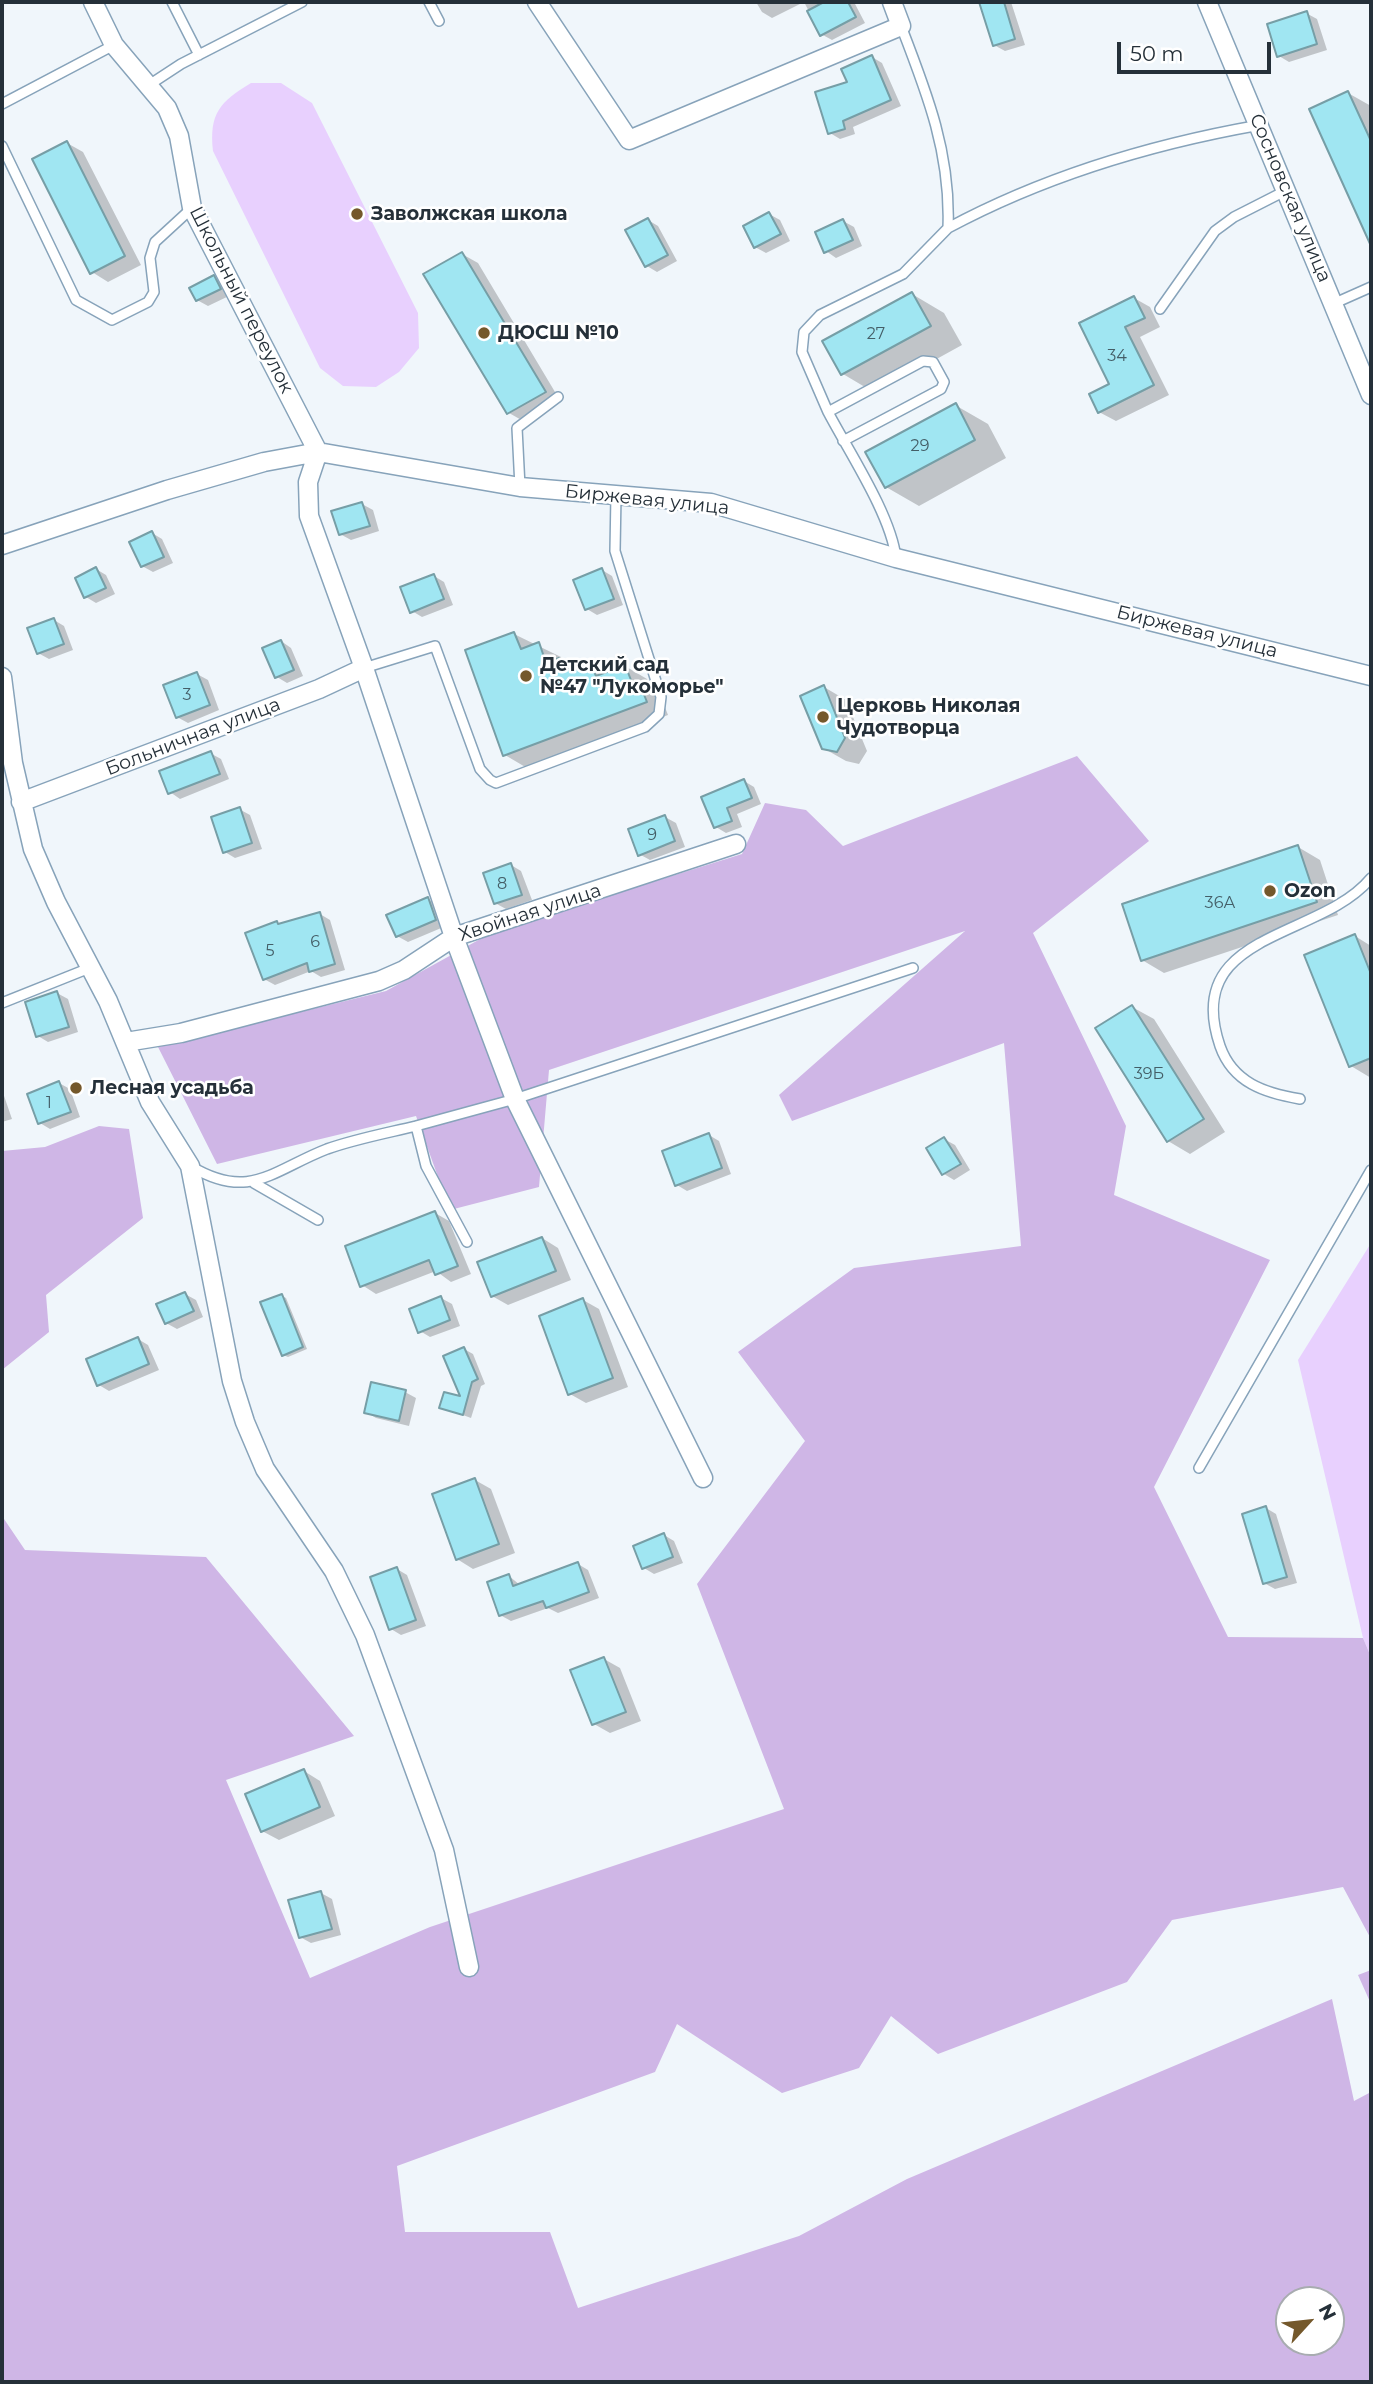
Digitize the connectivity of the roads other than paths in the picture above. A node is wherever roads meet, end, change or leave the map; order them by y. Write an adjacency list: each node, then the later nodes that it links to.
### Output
1 (93, 2): 10 (street, Школьный переулок)
2 (172, 2): 11 (lane)
3 (302, 2): 11 (lane)
4 (429, 2): 8 (lane)
5 (537, 2): 9 (street)
6 (892, 2): 9 (street)
7 (1208, 2): 14 (street, Сосновская улица)
8 (439, 21)
9 (901, 26): 18 (lane)
10 (114, 45): 12 (street, Школьный переулок); 13 (lane)
11 (199, 55): 12 (lane)
12 (149, 85): 17 (street, Школьный переулок)
13 (2, 104)
14 (1260, 125): 16 (street, Сосновская улица); 18 (lane)
15 (2, 146): 17 (lane)
16 (1287, 190): 20 (street, Сосновская улица); 21 (lane)
17 (192, 208): 26 (street, Школьный переулок)
18 (948, 228): 24 (lane)
19 (1371, 287): 20 (lane)
20 (1335, 303): 22 (street, Сосновская улица)
21 (1160, 310)
22 (1371, 395)
23 (558, 397): 27 (lane)
24 (828, 412): 25 (lane); 25 (lane)
25 (843, 441): 30 (lane)
26 (318, 452): 27 (street, Биржевая улица); 29 (street, Биржевая улица); 31 (street)
27 (520, 487): 28 (street, Биржевая улица)
28 (616, 495): 30 (street, Биржевая улица); 31 (lane)
29 (2, 545)
30 (896, 558): 32 (street, Биржевая улица)
31 (364, 668): 34 (street, Больничная улица); 37 (street)
32 (1371, 676)
33 (2, 677): 34 (street)
34 (21, 802): 38 (street)
35 (736, 844): 37 (street, Хвойная улица)
36 (1371, 878): 43 (lane)
37 (454, 937): 41 (street, Хвойная улица); 42 (street)
38 (92, 967): 40 (lane); 41 (street)
39 (913, 968): 42 (lane)
40 (2, 1003)
41 (126, 1042): 45 (street)
42 (515, 1099): 44 (lane); 51 (street)
43 (1300, 1099)
44 (416, 1126): 47 (lane); 49 (lane)
45 (190, 1167): 47 (lane); 52 (street)
46 (1371, 1170): 50 (lane)
47 (254, 1183): 48 (lane)
48 (318, 1220)
49 (467, 1242)
50 (1199, 1468)
51 (703, 1478)
52 (468, 1966)

